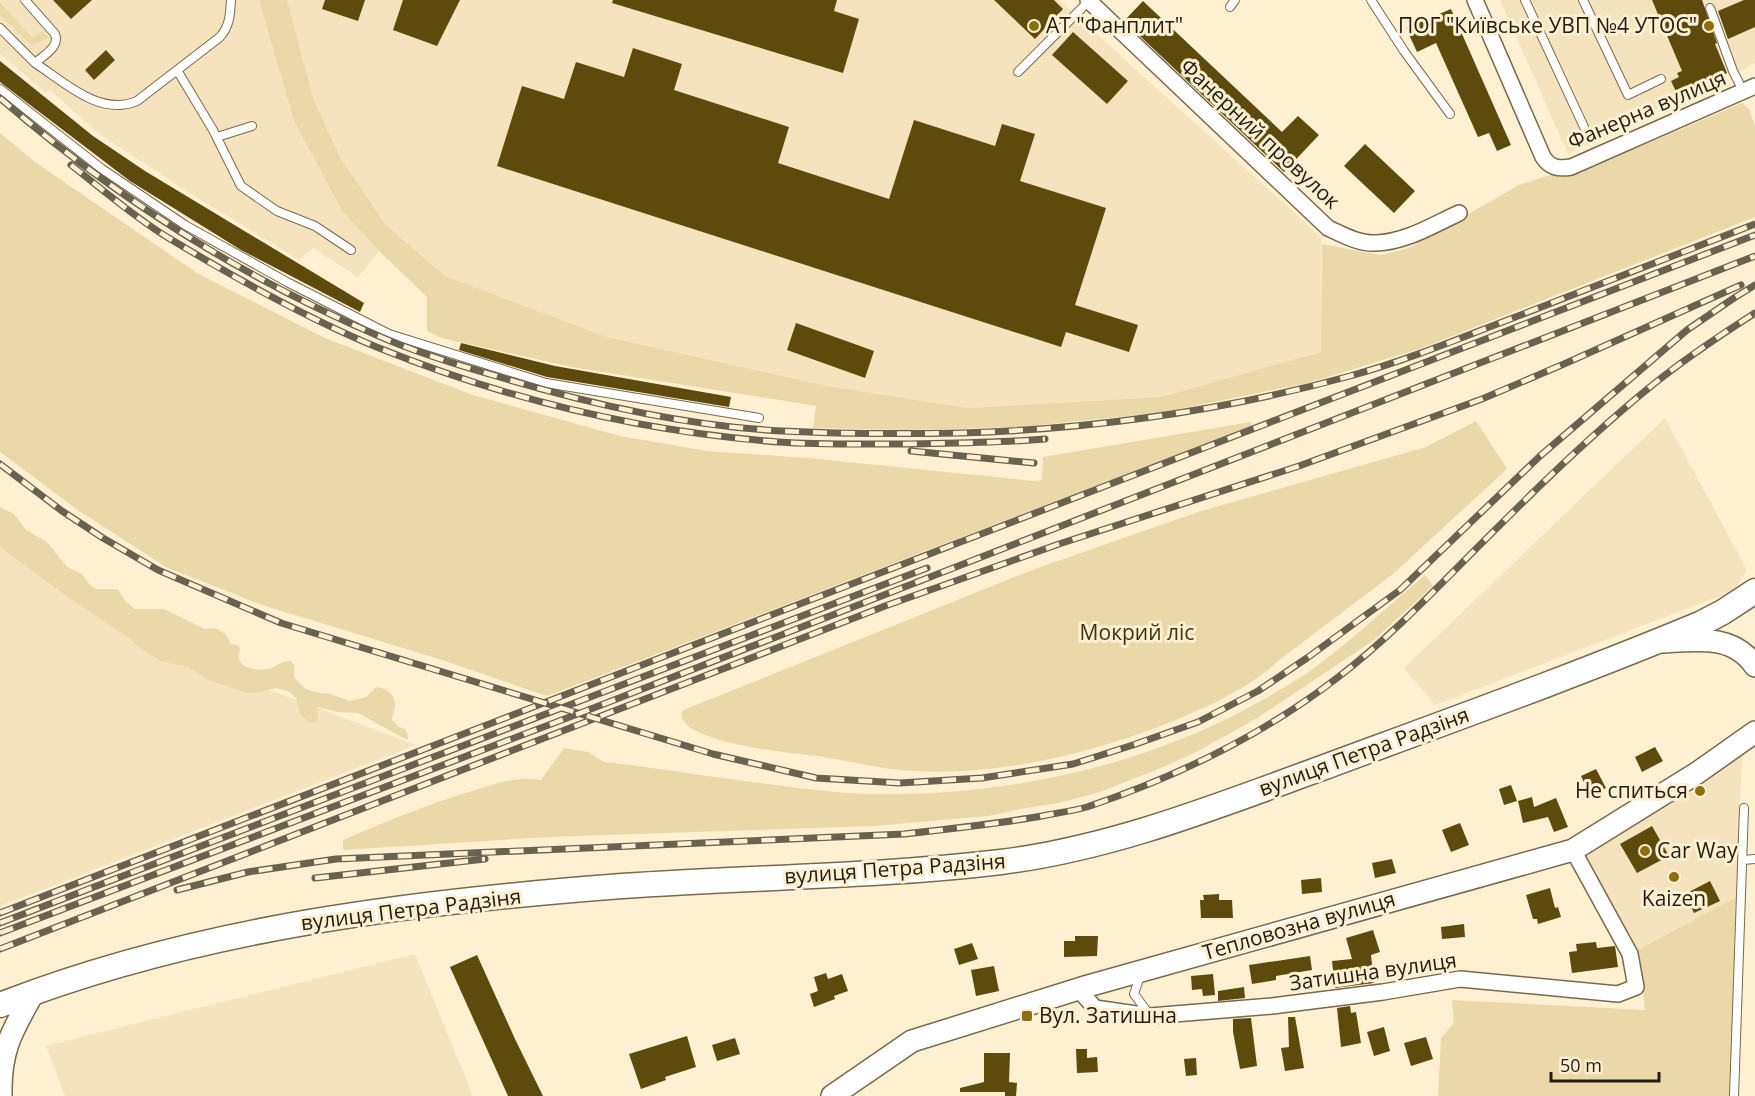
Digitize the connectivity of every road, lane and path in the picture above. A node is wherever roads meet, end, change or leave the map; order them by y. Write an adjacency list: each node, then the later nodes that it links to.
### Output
1 (25, 0): 10 (lane)
2 (231, 0): 11 (lane)
3 (1089, 0): 12 (lane); 20 (street, Фанерний провулок)
4 (1371, 0): 16 (lane)
5 (1475, 0): 15 (street, Фанерна вулиця)
6 (1525, 0): 18 (lane)
7 (1583, 0): 13 (lane)
8 (1710, 8): 15 (lane)
9 (0, 28): 10 (lane)
10 (35, 63): 11 (lane)
11 (177, 70): 19 (lane)
12 (1018, 72)
13 (1661, 79)
14 (0, 89): 22 (lane)
15 (1749, 89)
16 (1450, 114)
17 (252, 126): 19 (lane)
18 (1584, 127)
19 (217, 137): 21 (lane)
20 (1459, 213)
21 (351, 250)
22 (759, 418)
23 (1755, 591): 24 (main road, вулиця Петра Радзіня)
24 (1653, 643): 25 (street); 33 (main road, вулиця Петра Радзіня)
25 (1755, 666)
26 (1755, 732): 28 (street, Тепловозна вулиця)
27 (1744, 808): 30 (lane)
28 (1573, 850): 31 (street, Тепловозна вулиця); 35 (street, Затишна вулиця)
29 (1755, 859): 30 (lane)
30 (1743, 860): 39 (lane)
31 (1142, 971): 32 (street, Тепловозна вулиця); 35 (lane)
32 (1078, 989): 35 (street, Затишна вулиця); 36 (street, Тепловозна вулиця)
33 (34, 992): 34 (main road, вулиця Петра Радзіня); 37 (street)
34 (0, 1005)
35 (1150, 1016)
36 (850, 1089): 38 (street, Тепловозна вулиця)
37 (1, 1096)
38 (832, 1096)
39 (1734, 1096)

